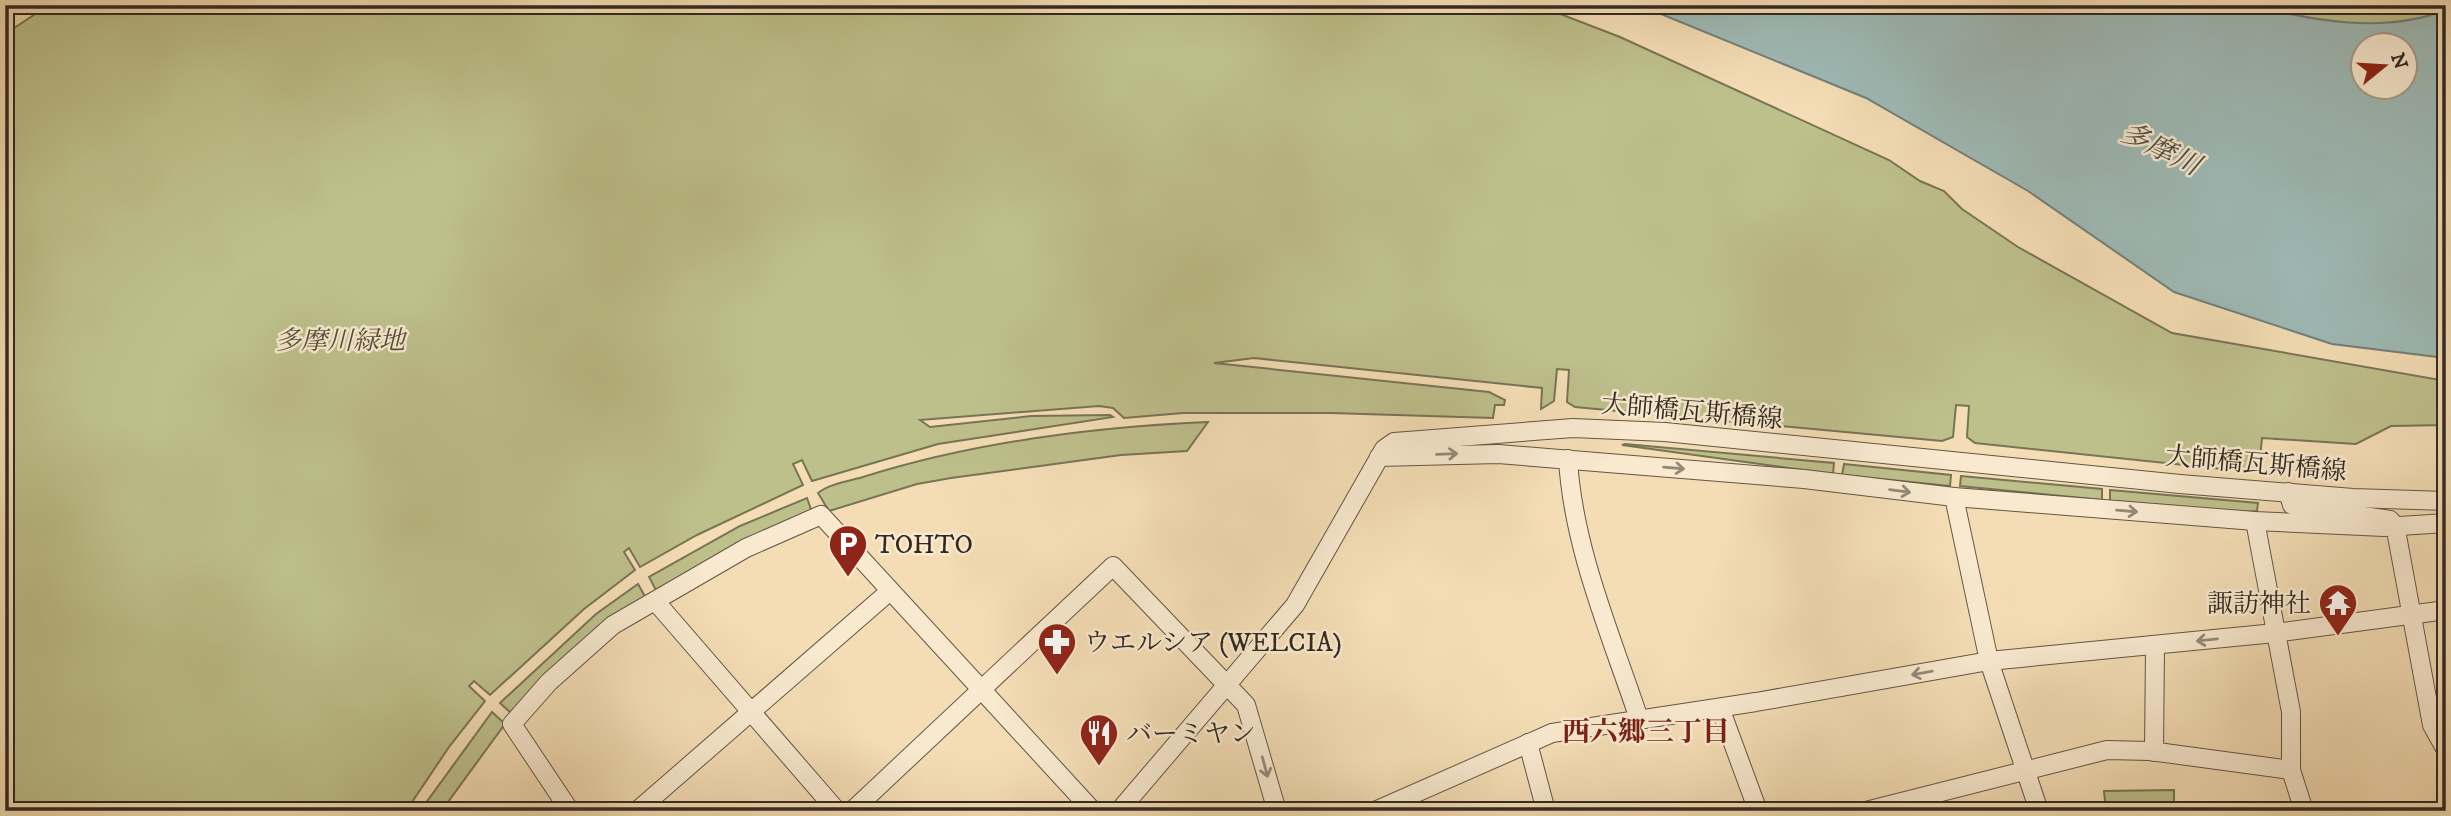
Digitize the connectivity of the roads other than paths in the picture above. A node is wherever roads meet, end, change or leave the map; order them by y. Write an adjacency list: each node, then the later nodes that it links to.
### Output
1 (1379, 457): 2 (street, one-way to 2); 3 (street, 大師橋瓦斯橋線); 16 (street)
2 (1569, 459): 4 (street, one-way to 4); 20 (street)
3 (2288, 492): 5 (street, 大師橋瓦斯橋線); 8 (street)
4 (1954, 497): 6 (street, one-way to 6); 15 (street)
5 (2446, 501)
6 (2255, 521): 8 (street); 13 (street)
7 (2446, 523): 8 (street)
8 (2395, 525): 12 (street)
9 (890, 591): 10 (street); 17 (street); 19 (street)
10 (656, 602): 19 (street); 26 (street)
11 (2446, 610): 12 (street)
12 (2411, 615): 13 (street); 22 (street)
13 (2275, 633): 14 (street, one-way to 14); 24 (street)
14 (2155, 646): 15 (street); 23 (street)
15 (1989, 661): 18 (street, one-way to 18); 25 (street)
16 (1227, 685): 17 (street); 31 (street); 32 (street, one-way to 32)
17 (982, 690): 29 (street); 30 (street)
18 (1723, 707): 20 (street); 35 (street)
19 (750, 712): 27 (street); 28 (street)
20 (1639, 719): 21 (street)
21 (1528, 743): 33 (street); 34 (street)
22 (2446, 750)
23 (2154, 752): 24 (street); 25 (street)
24 (2291, 770): 38 (street)
25 (2025, 771): 36 (street); 37 (street)
26 (570, 811)
27 (637, 811)
28 (837, 811)
29 (852, 811)
30 (1093, 811)
31 (1119, 811)
32 (1277, 811)
33 (1375, 811)
34 (1546, 811)
35 (1758, 811)
36 (1866, 811)
37 (2039, 811)
38 (2304, 811)

